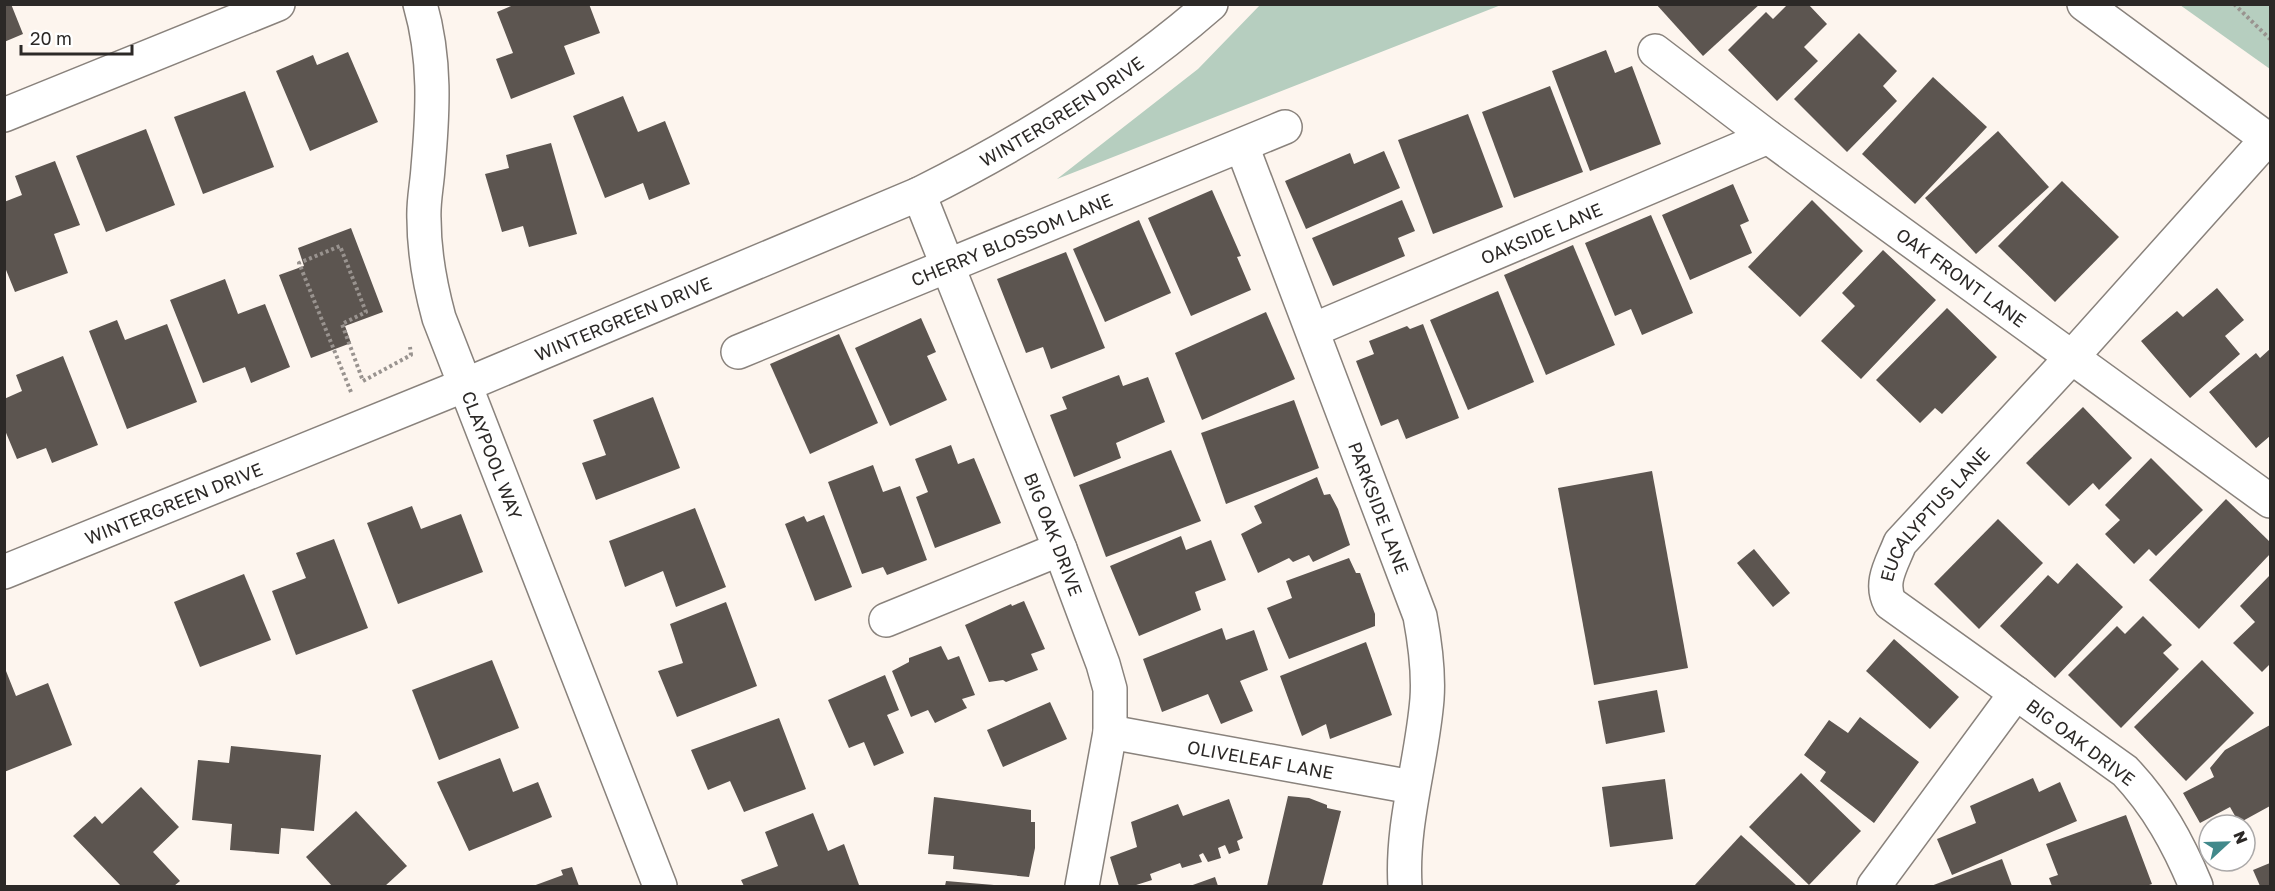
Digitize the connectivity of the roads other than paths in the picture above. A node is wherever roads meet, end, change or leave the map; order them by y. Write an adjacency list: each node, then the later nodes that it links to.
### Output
1 (278, 4): 6 (street)
2 (420, 4): 16 (street, CLAYPOOL WAY)
3 (1211, 4): 11 (street, WINTERGREEN DRIVE)
4 (2084, 4): 9 (street)
5 (1655, 51): 8 (street, OAK FRONT LANE)
6 (4, 115)
7 (1285, 127): 10 (street, CHERRY BLOSSOM LANE)
8 (1768, 137): 13 (street, OAKSIDE LANE); 15 (street, OAK FRONT LANE)
9 (2269, 140): 15 (street, EUCALYPTUS LANE)
10 (1242, 146): 12 (street, CHERRY BLOSSOM LANE); 13 (street, PARKSIDE LANE)
11 (919, 194): 12 (street, BIG OAK DRIVE); 16 (street, WINTERGREEN DRIVE)
12 (948, 265): 14 (street, CHERRY BLOSSOM LANE); 18 (street, BIG OAK DRIVE)
13 (1313, 330): 23 (street, PARKSIDE LANE)
14 (738, 352)
15 (2071, 358): 17 (street, OAK FRONT LANE); 21 (street, EUCALYPTUS LANE)
16 (465, 385): 19 (street, WINTERGREEN DRIVE); 24 (street, CLAYPOOL WAY)
17 (2271, 501)
18 (1060, 549): 20 (street); 22 (street, BIG OAK DRIVE)
19 (4, 572)
20 (886, 620)
21 (2016, 693): 27 (street); 28 (street, BIG OAK DRIVE)
22 (1110, 732): 23 (street, OLIVELEAF LANE); 25 (street, BIG OAK DRIVE)
23 (1412, 788): 26 (street, PARKSIDE LANE)
24 (660, 886)
25 (1082, 886)
26 (1405, 886)
27 (1874, 886)
28 (2196, 886)

